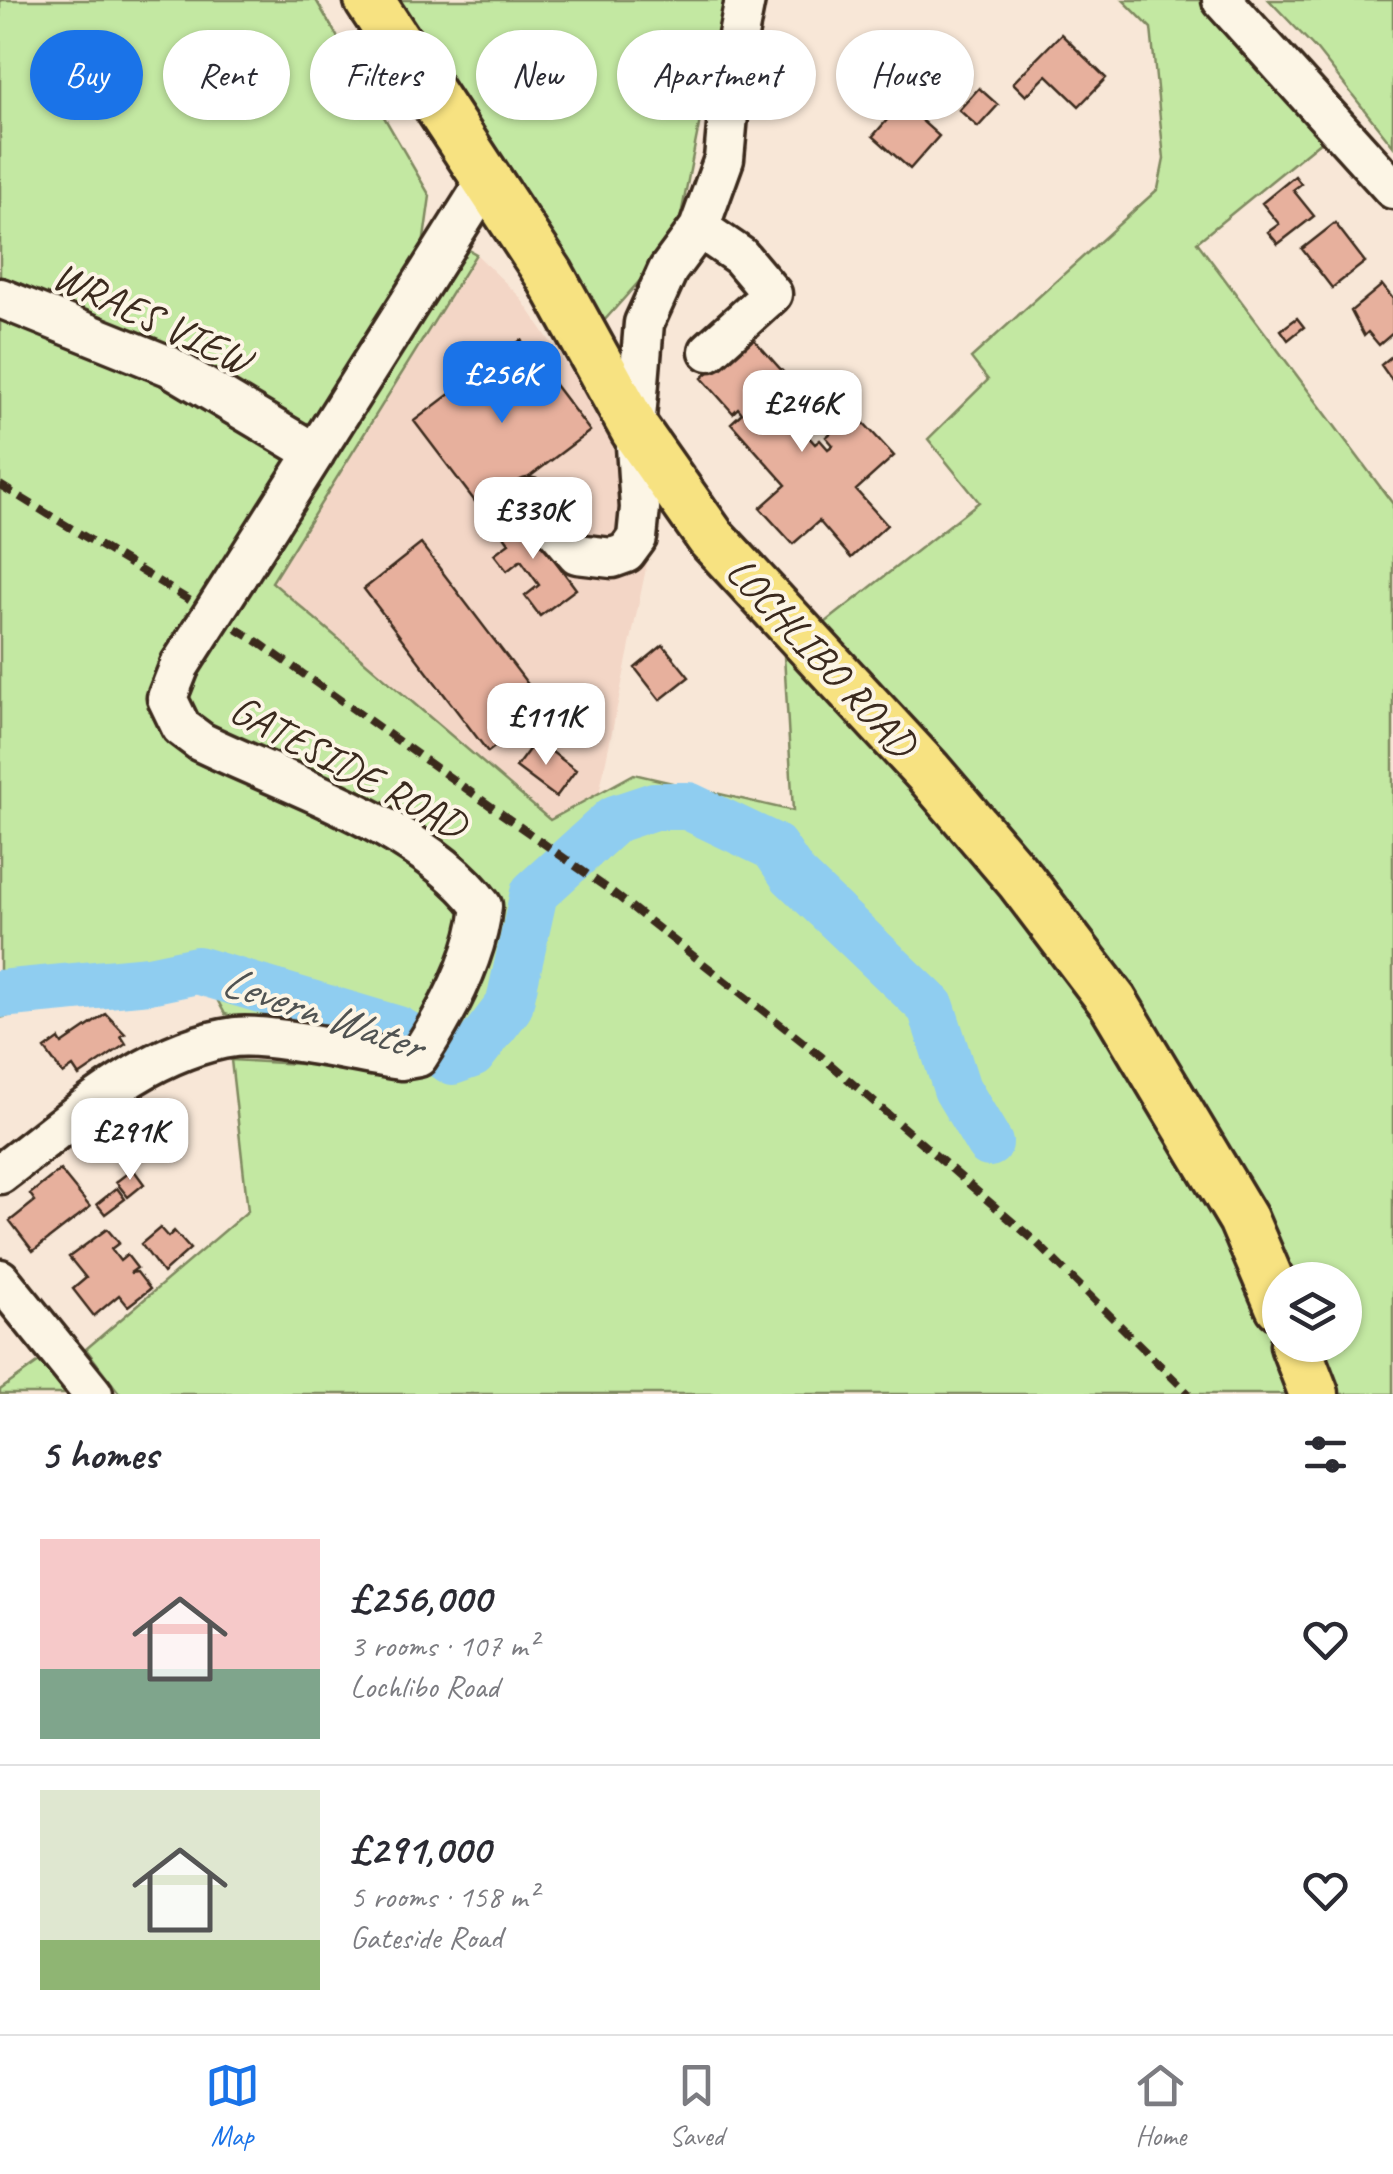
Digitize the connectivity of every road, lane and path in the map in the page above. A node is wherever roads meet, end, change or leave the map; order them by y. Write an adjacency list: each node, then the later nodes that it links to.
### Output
1 (369, 0): 4 (main road, LOCHLIBO ROAD)
2 (745, 0): 6 (street)
3 (1222, 0): 5 (street)
4 (489, 177): 9 (main road, LOCHLIBO ROAD); 10 (street, GATESIDE ROAD)
5 (1393, 189)
6 (700, 228): 8 (street); 9 (street)
7 (0, 298): 10 (street, WRAES VIEW)
8 (709, 352)
9 (635, 430): 11 (street); 13 (main road, LOCHLIBO ROAD)
10 (315, 454): 12 (street, GATESIDE ROAD, bridge)
11 (530, 499)
12 (0, 1174)
13 (1262, 1264)
14 (0, 1279): 16 (street)
15 (1301, 1362): 17 (main road)
16 (93, 1394)
17 (1314, 1394)

